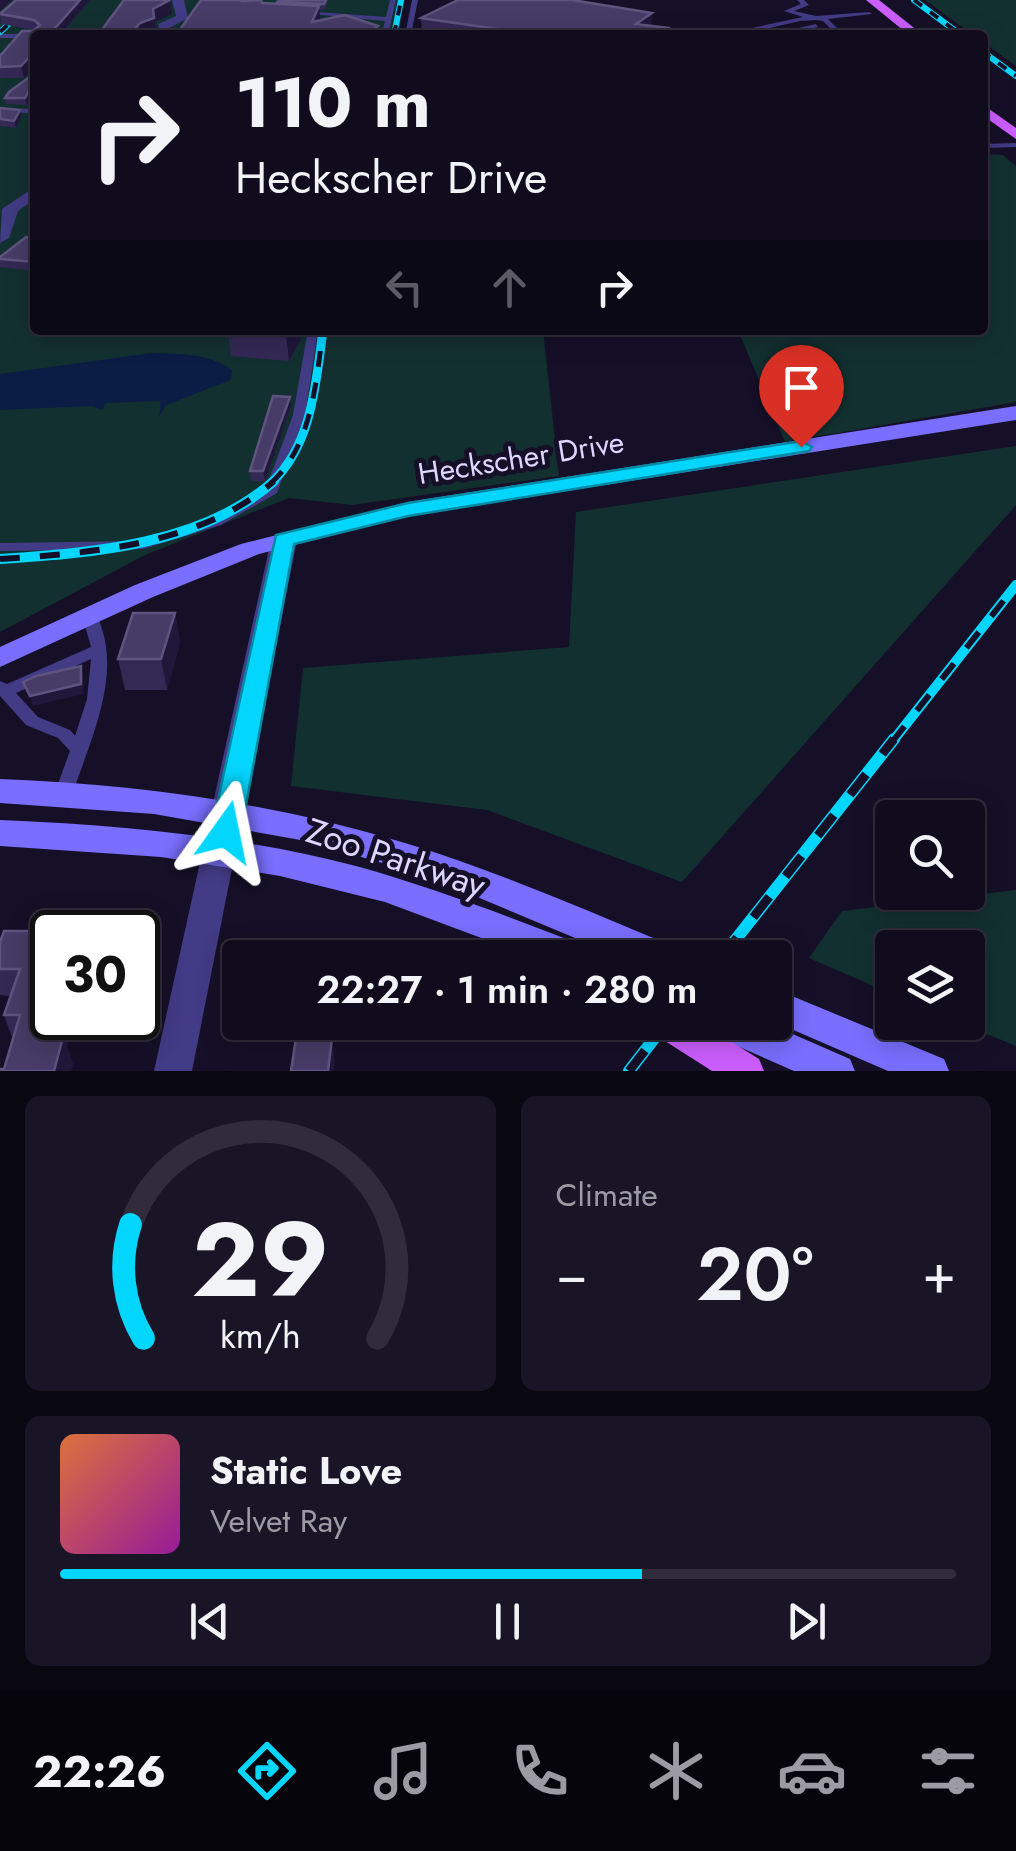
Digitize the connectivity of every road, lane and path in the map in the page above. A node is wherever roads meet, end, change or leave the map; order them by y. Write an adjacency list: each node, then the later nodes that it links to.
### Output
1 (178, 0): 14 (street)
2 (393, 0): 10 (lane)
3 (416, 0): 16 (lane)
4 (800, 0): 11 (lane)
5 (852, 0): 9 (main road)
6 (872, 0): 8 (main road)
7 (292, 12): 10 (lane)
8 (893, 16): 9 (main road); 22 (main road)
9 (872, 17): 11 (lane); 12 (lane); 21 (main road)
10 (388, 18): 15 (lane)
11 (814, 18): 12 (lane); 18 (lane)
12 (828, 24): 19 (lane); 20 (lane)
13 (635, 29): 17 (lane)
14 (163, 30)
15 (387, 30)
16 (409, 30)
17 (643, 30)
18 (755, 30)
19 (797, 30)
20 (836, 30)
21 (888, 30)
22 (910, 30)
23 (0, 36): 24 (lane)
24 (30, 36)
25 (988, 102): 28 (main road); 29 (main road)
26 (0, 110): 27 (lane)
27 (30, 112)
28 (1016, 114)
29 (1016, 136)
30 (1016, 144): 31 (lane)
31 (988, 146)
32 (8, 202): 33 (street)
33 (0, 238)
34 (312, 335): 37 (lane)
35 (1016, 412): 36 (main road, Heckscher Drive)
36 (284, 540): 38 (main road, Heckscher Drive); 45 (street)
37 (0, 547)
38 (88, 616): 39 (lane); 40 (main road, Heckscher Drive)
39 (100, 649): 41 (lane); 42 (lane)
40 (0, 658)
41 (3, 688): 42 (lane)
42 (79, 750): 44 (lane)
43 (0, 791): 44 (main road, Zoo Parkway)
44 (64, 792): 45 (main road, Zoo Parkway)
45 (230, 812): 47 (street); 49 (main road, Zoo Parkway)
46 (0, 833): 47 (main road, Zoo Parkway)
47 (222, 853): 48 (main road, Zoo Parkway); 53 (street)
48 (527, 940)
49 (617, 940)
50 (792, 1012): 56 (main road)
51 (696, 1040): 54 (main road)
52 (765, 1040): 55 (main road)
53 (173, 1071)
54 (745, 1071)
55 (836, 1071)
56 (930, 1071)

